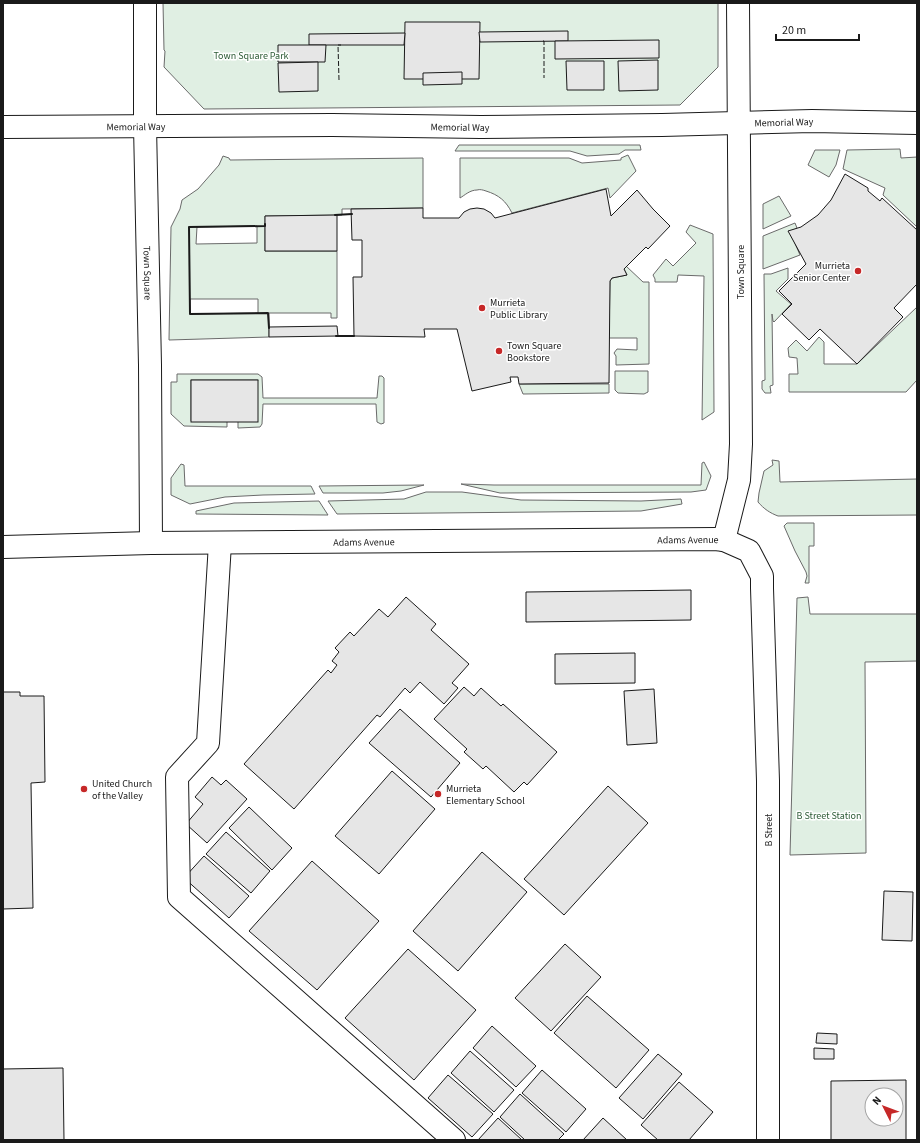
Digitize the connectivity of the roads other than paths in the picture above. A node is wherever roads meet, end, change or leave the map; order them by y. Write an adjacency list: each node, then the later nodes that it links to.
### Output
1 (145, 3): 5 (street, Town Square)
2 (738, 3): 3 (street, Town Square)
3 (739, 122): 4 (street, Memorial Way); 5 (street, Memorial Way); 7 (street, Town Square)
4 (917, 123)
5 (145, 126): 6 (street, Memorial Way); 8 (street, Town Square)
6 (3, 127)
7 (724, 540): 9 (street, Adams Avenue); 12 (street, B Street)
8 (152, 543): 9 (street, Adams Avenue); 10 (street, Adams Avenue)
9 (220, 543): 11 (street)
10 (3, 547)
11 (454, 1140)
12 (768, 1140)

